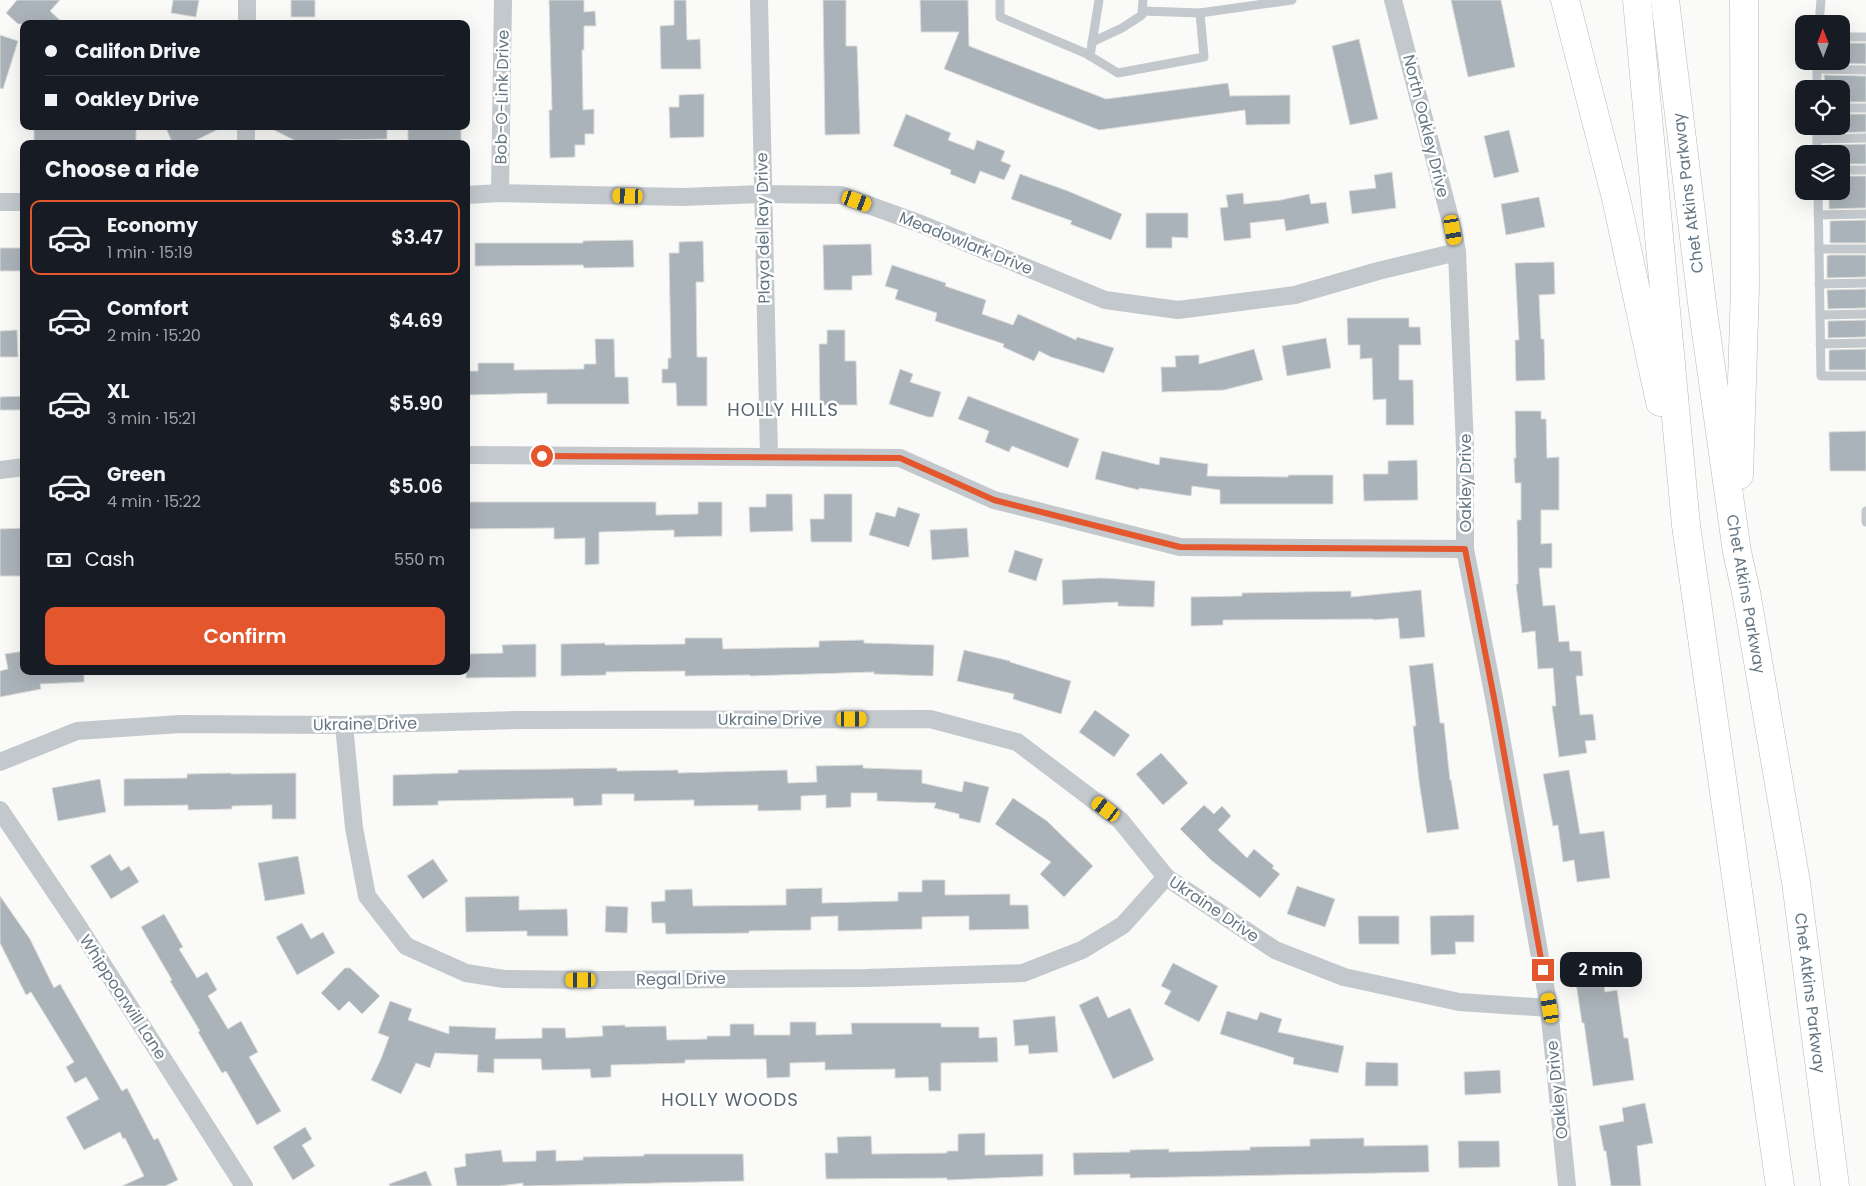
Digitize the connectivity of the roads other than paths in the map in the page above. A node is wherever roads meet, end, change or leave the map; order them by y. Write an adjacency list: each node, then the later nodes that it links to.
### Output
1 (247, 0): 19 (street)
2 (502, 0): 34 (street, Bob-O-Link Drive)
3 (759, 0): 36 (street, Playa del Ray Drive)
4 (1000, 0): 23 (lane)
5 (1099, 0): 22 (lane)
6 (1143, 0): 16 (lane)
7 (1232, 0): 15 (lane)
8 (1292, 0): 15 (lane)
9 (1393, 0): 44 (street, North Oakley Drive)
10 (1565, 0): 58 (highway)
11 (1637, 0): 58 (highway, Chet Atkins Parkway)
12 (1664, 0): 60 (highway, Chet Atkins Parkway)
13 (1744, 0): 60 (highway)
14 (1821, 0): 18 (lane)
15 (1235, 9): 17 (lane)
16 (1143, 11): 17 (lane); 22 (lane)
17 (1200, 14): 23 (lane)
18 (1820, 15)
19 (247, 20)
20 (1866, 37): 21 (lane)
21 (1850, 38)
22 (1092, 42): 23 (lane)
23 (1090, 56)
24 (1850, 68): 25 (lane)
25 (1866, 70)
26 (1850, 108): 27 (lane)
27 (1866, 108)
28 (1817, 135): 30 (lane)
29 (1866, 138): 30 (lane)
30 (1817, 139): 31 (lane)
31 (1817, 145)
32 (1850, 170): 33 (lane)
33 (1866, 170)
34 (500, 193): 35 (street, Meadowlark Drive); 36 (street, Meadowlark Drive)
35 (470, 194)
36 (762, 194): 44 (street, Meadowlark Drive); 53 (street, Playa del Ray Drive)
37 (1818, 200): 41 (lane)
38 (0, 202): 39 (street)
39 (20, 202)
40 (1866, 214): 41 (lane)
41 (1818, 215): 42 (lane)
42 (1818, 249): 43 (lane); 46 (lane)
43 (1866, 249)
44 (1457, 252): 59 (street, Oakley Drive)
45 (1866, 283): 46 (lane)
46 (1819, 284): 48 (lane)
47 (1866, 314): 48 (lane)
48 (1820, 315): 50 (lane)
49 (1866, 343): 50 (lane)
50 (1820, 344): 51 (lane)
51 (1866, 376)
52 (470, 456): 53 (street)
53 (769, 456): 59 (street)
54 (20, 468): 55 (street)
55 (0, 470)
56 (1866, 511): 57 (lane)
57 (1866, 522)
58 (1686, 525): 68 (highway, Chet Atkins Parkway)
59 (1465, 549): 65 (street, Oakley Drive)
60 (1737, 552): 69 (highway, Chet Atkins Parkway)
61 (344, 726): 62 (street, Ukraine Drive); 64 (street, Ukraine Drive); 64 (street, Regal Drive)
62 (0, 762)
63 (0, 810): 66 (street, Whippoorwill Lane)
64 (1166, 877): 65 (street, Ukraine Drive)
65 (1550, 1008): 67 (street, Oakley Drive)
66 (244, 1186)
67 (1567, 1186)
68 (1780, 1186)
69 (1835, 1186)

